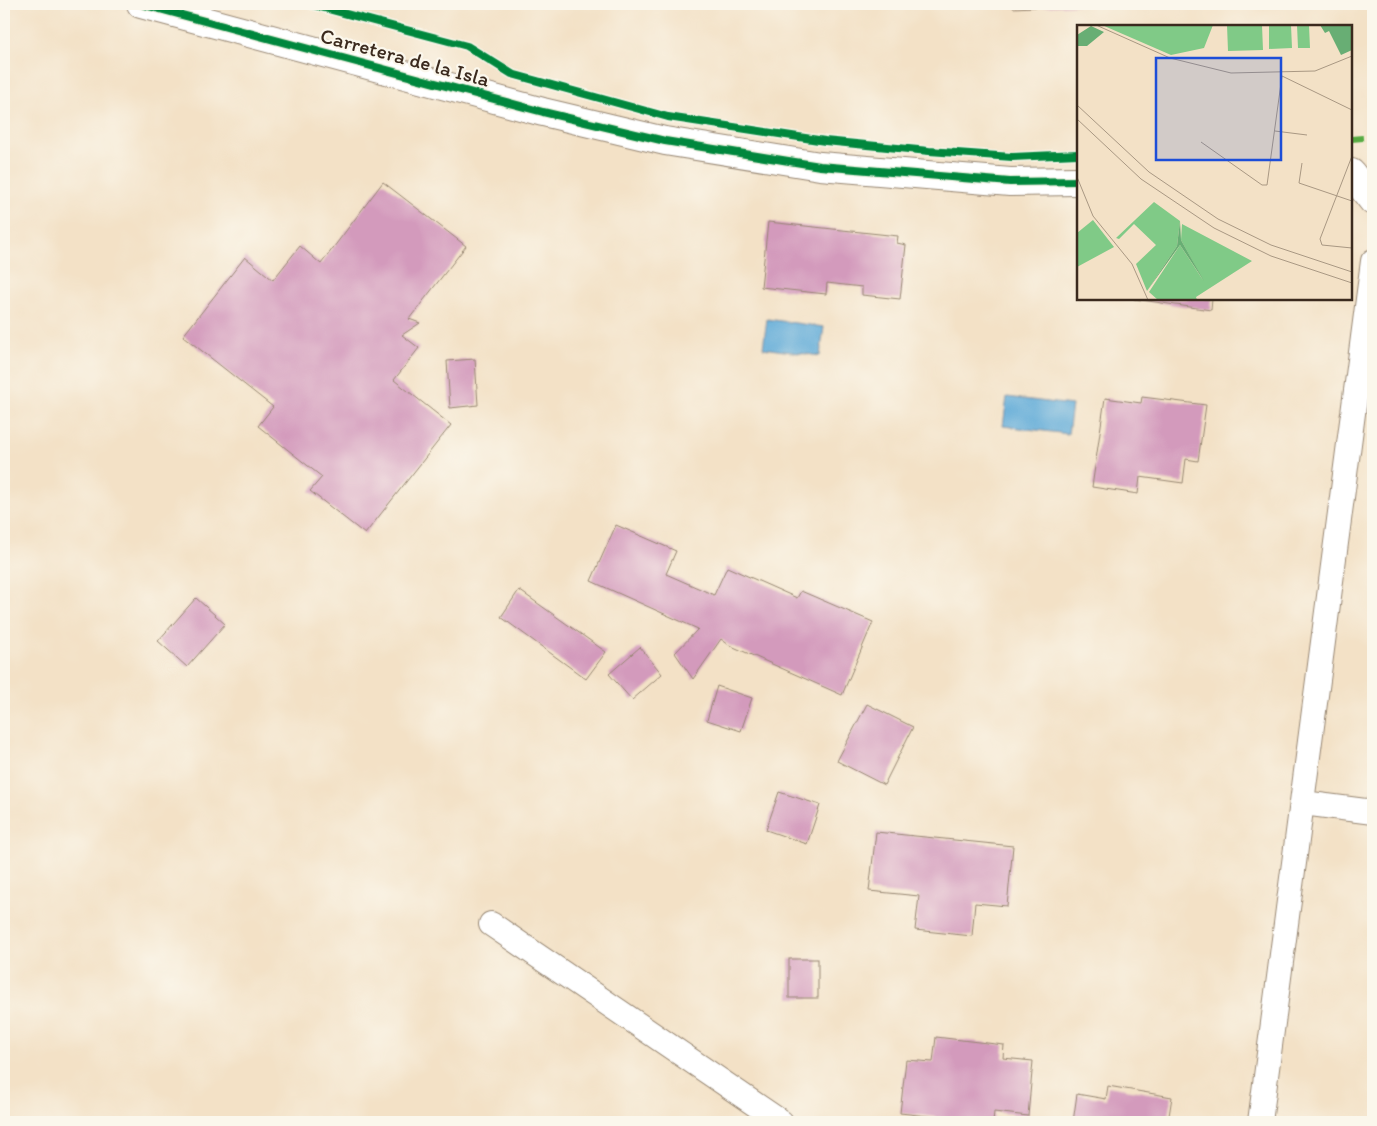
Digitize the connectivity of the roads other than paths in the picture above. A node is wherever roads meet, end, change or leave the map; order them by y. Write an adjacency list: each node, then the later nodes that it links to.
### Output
1 (141, 4): 5 (street, Carretera de la Isla)
2 (1373, 172): 3 (street)
3 (1352, 173)
4 (1352, 174): 6 (street)
5 (1077, 181)
6 (1373, 201)
7 (1373, 261): 8 (lane)
8 (1303, 803): 9 (lane); 12 (lane)
9 (1373, 812)
10 (491, 924): 11 (lane)
11 (781, 1122)
12 (1260, 1122)

